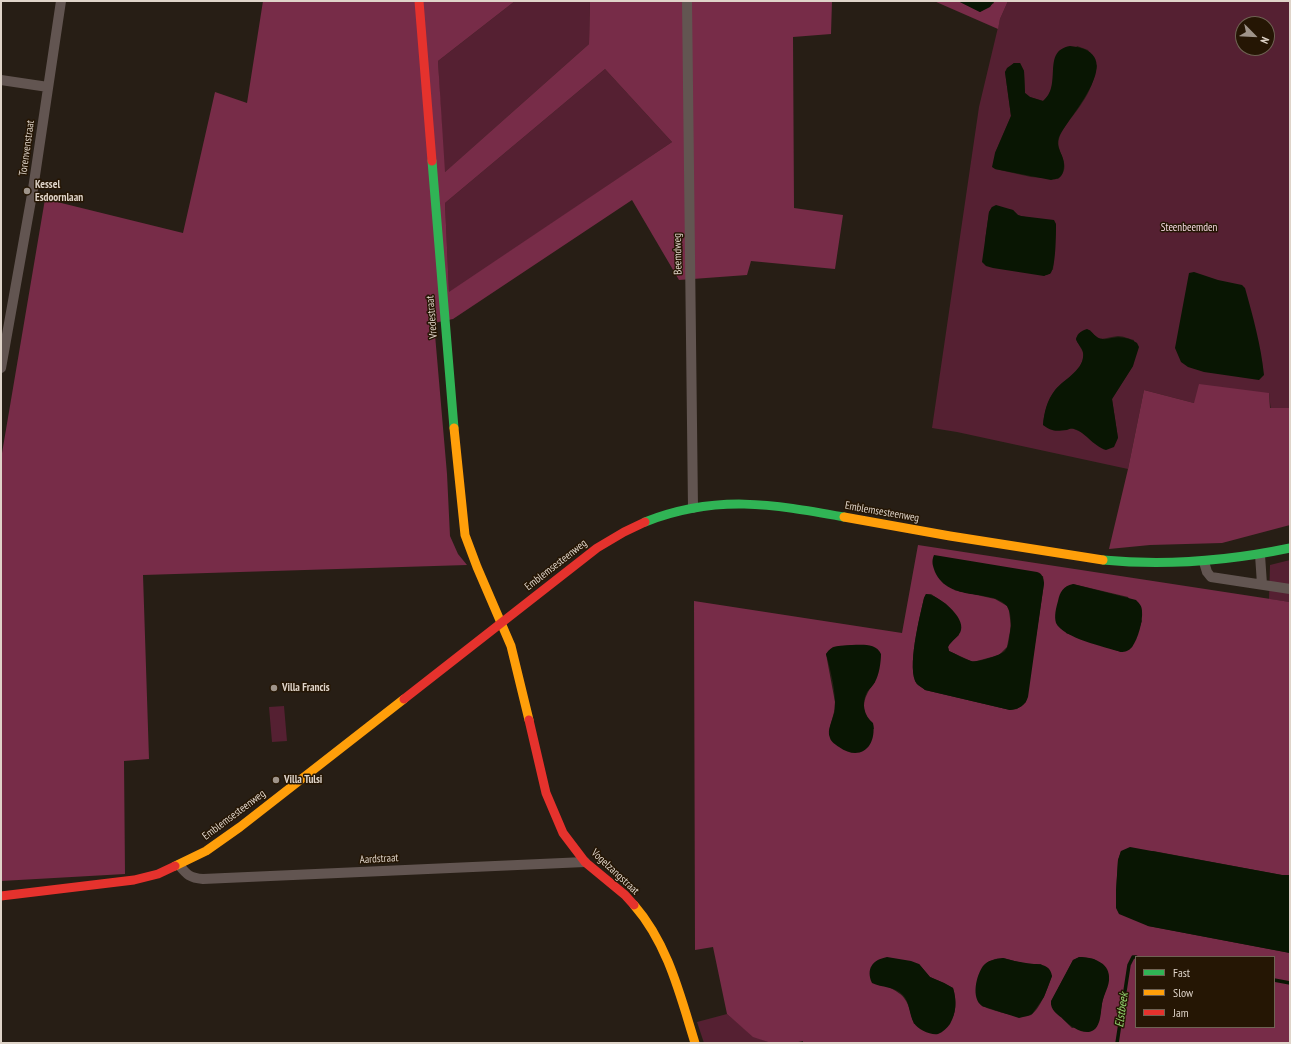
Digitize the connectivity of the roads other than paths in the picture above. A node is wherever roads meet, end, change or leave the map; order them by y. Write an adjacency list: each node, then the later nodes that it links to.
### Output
1 (61, 1): 5 (street, Torenvenstraat)
2 (419, 1): 13 (street, Vredestraat)
3 (687, 1): 7 (street, Beemdweg)
4 (1, 80): 5 (street)
5 (48, 87): 6 (street, Torenvenstraat)
6 (1, 368)
7 (693, 508): 10 (street, Emblemsesteenweg); 13 (street, Emblemsesteenweg)
8 (1290, 548): 9 (street, Emblemsesteenweg)
9 (1260, 555): 10 (street, Emblemsesteenweg); 11 (street)
10 (1204, 562): 11 (street)
11 (1262, 584): 12 (street)
12 (1290, 589)
13 (502, 624): 14 (street, Vogelzangstraat); 15 (street, Emblemsesteenweg)
14 (584, 862): 15 (street, Aardstraat); 17 (street, Vogelzangstraat)
15 (179, 865): 16 (street, Emblemsesteenweg)
16 (1, 896)
17 (695, 1043)

